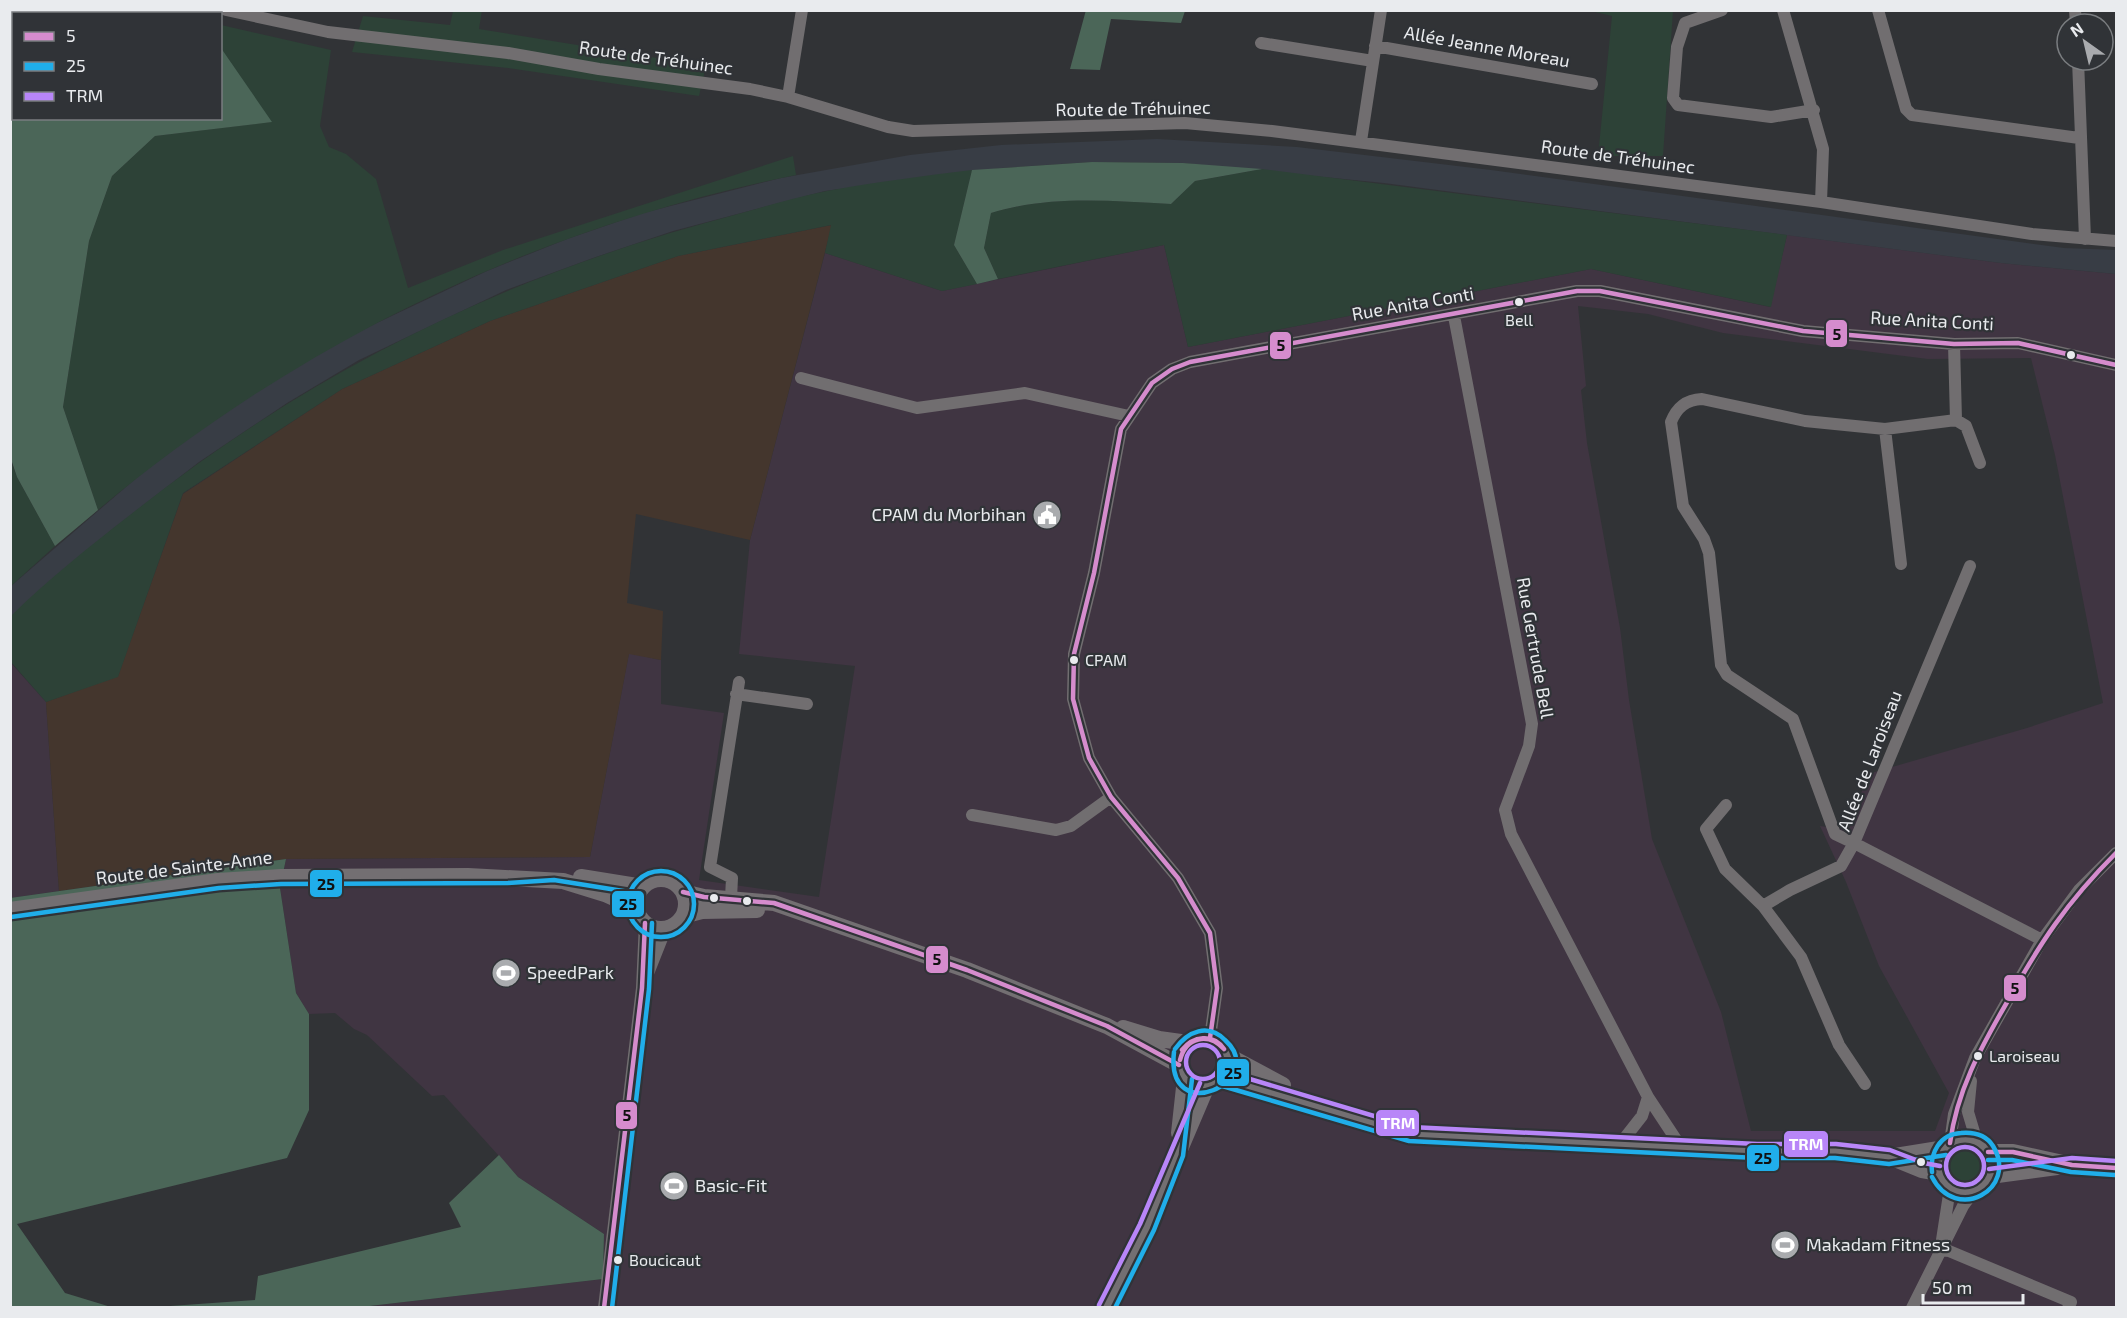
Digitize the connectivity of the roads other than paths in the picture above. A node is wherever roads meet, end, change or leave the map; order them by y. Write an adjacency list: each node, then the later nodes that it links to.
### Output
1 (226, 10): 12 (street, Route de Tréhuinec)
2 (802, 10): 12 (street)
3 (1381, 10): 8 (street)
4 (1722, 10): 13 (street)
5 (1783, 10): 13 (street)
6 (1878, 10): 14 (street)
7 (1262, 43): 9 (street)
8 (1375, 46): 9 (street); 11 (street, Allée Jeanne Moreau)
9 (1373, 61): 15 (street)
10 (2079, 72): 14 (street)
11 (1592, 84)
12 (788, 97): 15 (street, Route de Tréhuinec)
13 (1814, 111): 16 (street)
14 (2079, 138): 17 (street)
15 (1361, 141): 16 (street, Route de Tréhuinec)
16 (1821, 202): 17 (street, Route de Tréhuinec)
17 (2085, 239): 18 (street, Route de Tréhuinec)
18 (2116, 241)
19 (1454, 316): 20 (street, Rue Anita Conti); 23 (street, Rue Anita Conti); 56 (street, Rue Gertrude Bell)
20 (1954, 344): 21 (street, Rue Anita Conti); 24 (street)
21 (2116, 365)
22 (801, 378): 23 (street)
23 (1129, 416): 30 (street, Rue Anita Conti)
24 (1956, 420): 25 (street); 26 (street)
25 (1885, 429): 27 (street); 33 (street)
26 (1980, 463)
27 (1901, 564)
28 (1970, 566): 33 (street, Allée de Laroiseau)
29 (807, 704): 38 (street)
30 (1111, 797): 32 (street); 49 (street, Rue Anita Conti)
31 (1726, 805): 39 (street)
32 (972, 815)
33 (1854, 843): 39 (street); 46 (street, Allée de Laroiseau)
34 (2116, 854): 46 (street)
35 (507, 876): 36 (main road, Route de Sainte-Anne); 40 (main road, Route de Sainte-Anne); 41 (main road, Route de Sainte-Anne)
36 (643, 887): 37 (main road); 40 (main road)
37 (683, 892): 38 (main road); 43 (main road)
38 (731, 898): 42 (main road)
39 (1763, 906): 55 (street)
40 (636, 908): 44 (main road)
41 (10, 910)
42 (796, 912): 43 (main road); 48 (main road)
43 (683, 916): 45 (main road)
44 (645, 923): 45 (main road); 47 (street)
45 (666, 928): 47 (street)
46 (2042, 940): 52 (street)
47 (642, 988): 71 (street)
48 (1107, 1026): 50 (main road); 53 (main road)
49 (1210, 1038): 50 (main road); 51 (main road)
50 (1188, 1043): 53 (main road)
51 (1227, 1056): 54 (main road); 57 (main road)
52 (1971, 1068): 59 (street); 61 (street)
53 (1182, 1072): 54 (main road); 62 (main road)
54 (1214, 1082): 57 (main road); 62 (main road)
55 (1865, 1084)
56 (1648, 1096): 58 (street); 60 (street, Rue Gertrude Bell)
57 (1311, 1103): 58 (main road)
58 (1620, 1144): 60 (main road)
59 (1948, 1145): 61 (main road); 63 (main road); 66 (main road)
60 (1681, 1147): 63 (main road)
61 (1983, 1147): 64 (main road); 67 (main road)
62 (1176, 1154): 72 (main road)
63 (1889, 1157): 66 (main road)
64 (2072, 1165): 65 (main road); 67 (main road)
65 (2116, 1168)
66 (1939, 1173): 68 (main road)
67 (1990, 1176): 69 (main road)
68 (1950, 1188): 69 (main road); 70 (street)
69 (1974, 1191): 70 (street)
70 (1940, 1248): 73 (street); 74 (street)
71 (604, 1308)
72 (1106, 1308)
73 (1912, 1308)
74 (2068, 1308)

